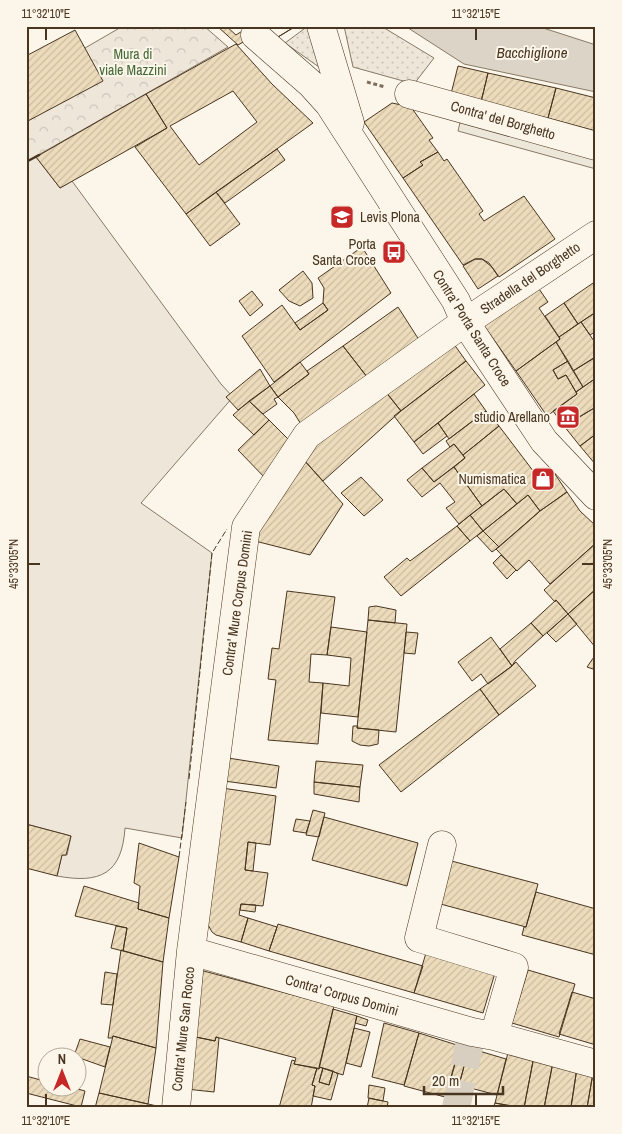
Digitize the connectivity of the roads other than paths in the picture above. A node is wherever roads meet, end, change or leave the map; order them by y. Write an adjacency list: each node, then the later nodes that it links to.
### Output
1 (321, 26): 5 (street, Contra' Porta Santa Croce)
2 (250, 30): 5 (street, Contra' Porta Santa Croce)
3 (410, 94): 4 (street, Contra' del Borghetto)
4 (596, 146)
5 (358, 152): 7 (street, Contra' Porta Santa Croce)
6 (596, 235): 7 (street, Stradella del Borghetto)
7 (465, 322): 8 (street, Contra' Porta Santa Croce); 10 (street, Contra' Mure Corpus Domini)
8 (596, 496)
9 (442, 845): 11 (street)
10 (191, 951): 11 (street, Contra' Corpus Domini); 13 (street, Contra' Mure San Rocco)
11 (494, 1036): 12 (street, Contra' Corpus Domini)
12 (596, 1064)
13 (176, 1108)

